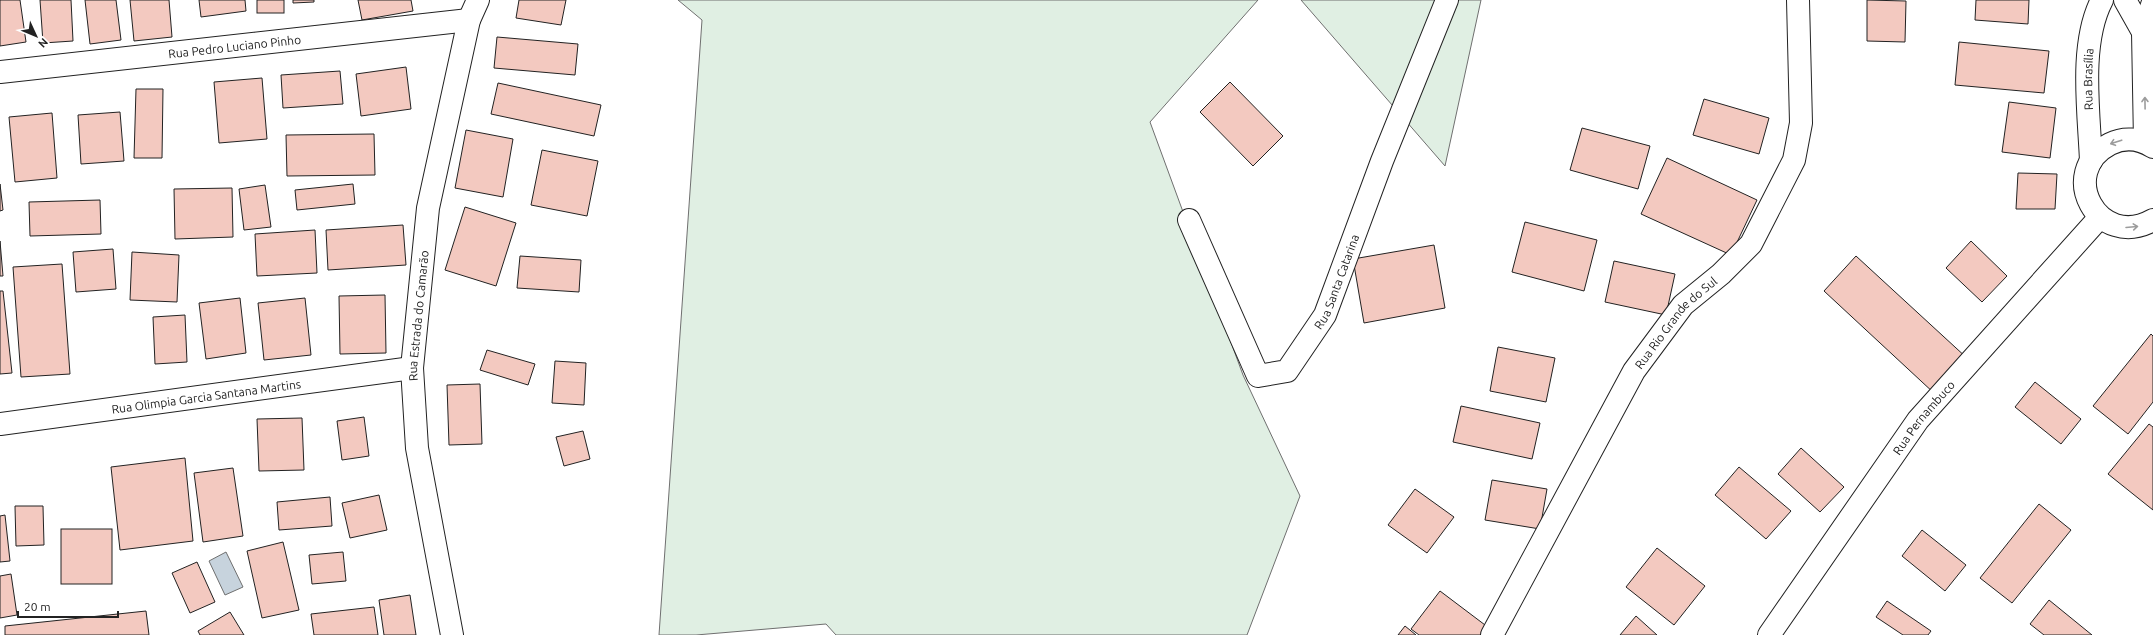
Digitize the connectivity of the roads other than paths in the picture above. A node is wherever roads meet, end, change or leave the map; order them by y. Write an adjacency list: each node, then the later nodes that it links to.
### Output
1 (478, 0): 7 (street, Rua Estrada do Camarão)
2 (1447, 0): 13 (street, Rua Santa Catarina)
3 (1798, 0): 18 (street, Rua Rio Grande do Sul)
4 (2102, 0): 11 (street, Rua Brasília)
5 (2125, 0): 8 (street)
6 (2153, 2): 8 (street)
7 (468, 20): 9 (street, Rua Pedro Luciano Pinho); 15 (street, Rua Estrada do Camarão)
8 (2148, 36): 10 (street, one-way to 8)
9 (0, 72)
10 (2149, 144): 11 (street, one-way to 11)
11 (2091, 160): 12 (street, Rua Brasília)
12 (2100, 217): 14 (street, one-way to 14); 19 (street, Rua Pernambuco)
13 (1189, 220)
14 (2153, 220)
15 (412, 368): 16 (street, Rua Olimpia Garcia Santana Martins); 17 (street, Rua Estrada do Camarão)
16 (0, 424)
17 (452, 635)
18 (1492, 635)
19 (1769, 635)

